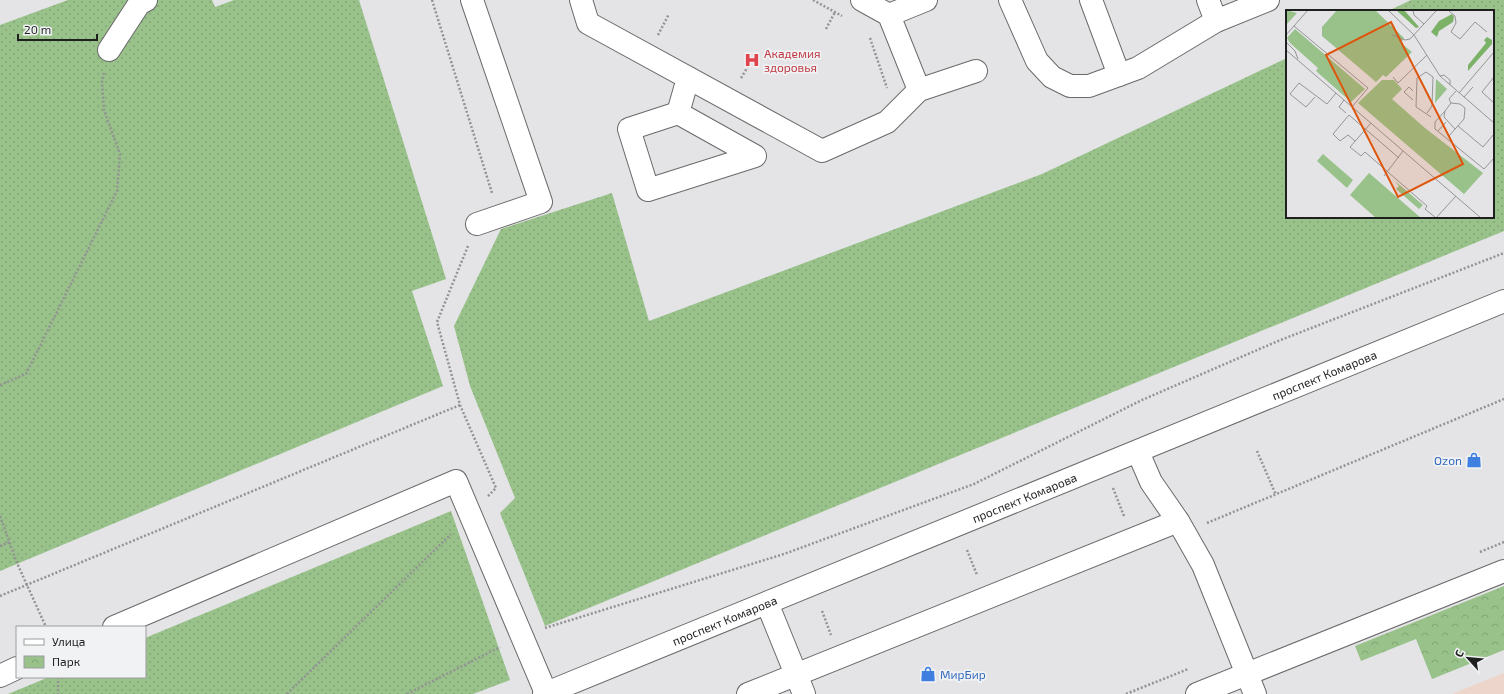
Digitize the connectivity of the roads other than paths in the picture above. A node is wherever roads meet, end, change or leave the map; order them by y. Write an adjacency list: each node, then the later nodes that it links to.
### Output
1 (146, 0): 12 (main road)
2 (472, 0): 18 (main road)
3 (581, 0): 15 (main road)
4 (862, 0): 10 (main road)
5 (926, 0): 10 (main road)
6 (1010, 0): 14 (main road)
7 (1091, 0): 14 (main road)
8 (1208, 0): 11 (main road)
9 (1268, 0): 11 (main road)
10 (889, 14): 16 (main road)
11 (1216, 21): 14 (main road)
12 (109, 50)
13 (976, 71): 16 (main road)
14 (1119, 75)
15 (688, 78): 16 (main road); 17 (main road)
16 (919, 90)
17 (678, 113): 17 (main road)
18 (477, 224)
19 (1504, 301): 20 (main road, проспект Комарова)
20 (1138, 452): 21 (main road); 23 (main road, проспект Комарова)
21 (1181, 527): 26 (main road); 27 (main road)
22 (1504, 571): 27 (main road)
23 (767, 603): 26 (main road); 29 (main road, проспект Комарова)
24 (116, 626): 29 (main road)
25 (16, 668): 28 (main road)
26 (796, 674): 30 (main road); 31 (main road)
27 (1247, 674): 32 (main road); 33 (main road)
28 (0, 676)
29 (545, 694)
30 (748, 694)
31 (804, 694)
32 (1197, 694)
33 (1255, 694)

